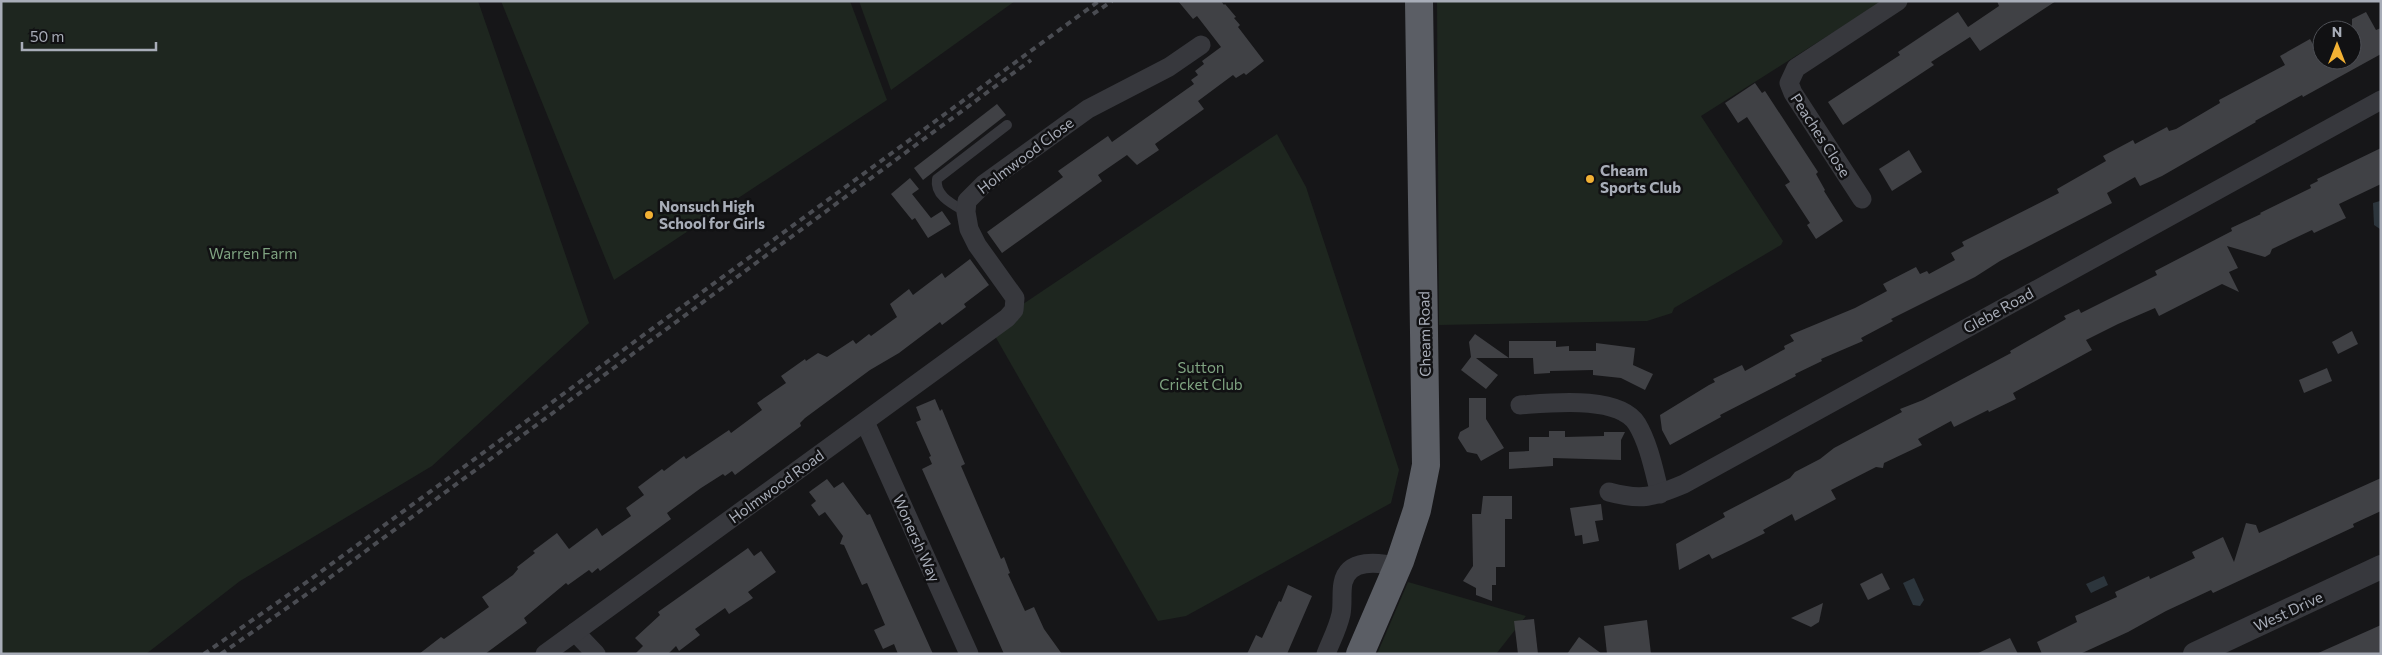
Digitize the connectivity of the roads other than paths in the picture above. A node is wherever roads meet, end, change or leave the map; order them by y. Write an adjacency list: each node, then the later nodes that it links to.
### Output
1 (1419, 1): 12 (highway, Cheam Road)
2 (1898, 1): 6 (street, Peaches Close)
3 (1201, 45): 7 (street, Holmwood Close)
4 (2381, 100): 11 (street, Glebe Road)
5 (1007, 125): 7 (lane)
6 (1862, 199)
7 (966, 212): 9 (street, Holmwood Road)
8 (1520, 405): 11 (street)
9 (865, 422): 14 (street, Holmwood Road); 17 (street, Wonersh Way)
10 (1609, 492): 11 (street, Glebe Road)
11 (1660, 494)
12 (1398, 567): 18 (street); 19 (highway, Cheam Road)
13 (2381, 567): 20 (street, West Drive)
14 (575, 632): 15 (street, Holmwood Road); 16 (street)
15 (545, 654)
16 (596, 654)
17 (969, 654)
18 (1326, 654)
19 (1360, 654)
20 (2195, 654)

